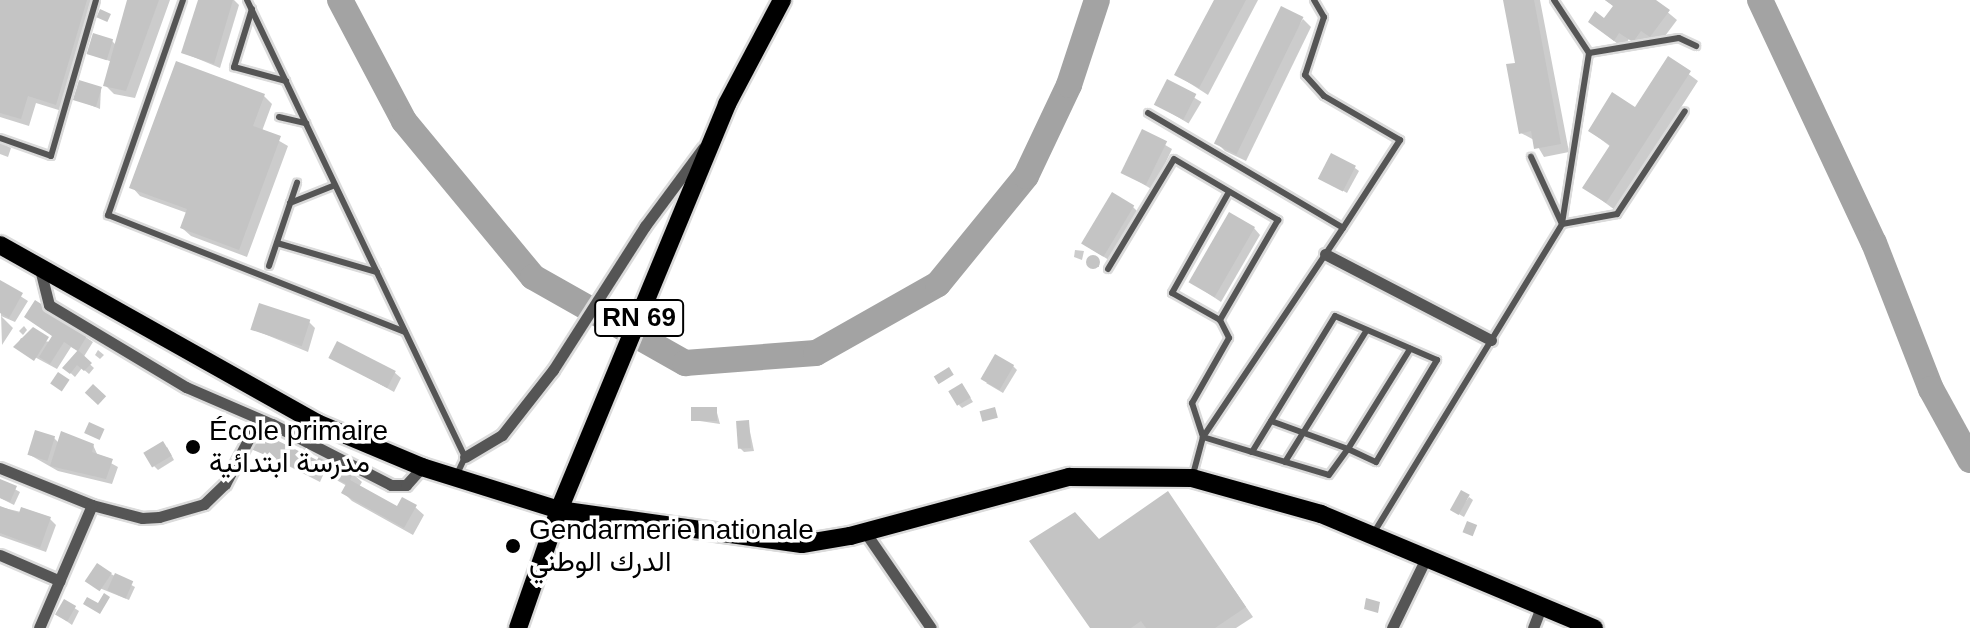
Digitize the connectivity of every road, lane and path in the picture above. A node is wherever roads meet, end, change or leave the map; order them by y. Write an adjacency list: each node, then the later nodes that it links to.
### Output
1 (96, 0): 16 (lane)
2 (183, 0): 33 (lane)
3 (247, 0): 7 (lane)
4 (782, 0): 15 (main road, RN 69)
5 (1314, 0): 23 (lane)
6 (1554, 0): 9 (lane)
7 (252, 9): 10 (lane); 10 (lane)
8 (1696, 46): 9 (lane)
9 (1589, 53): 22 (lane)
10 (286, 81): 14 (lane)
11 (1685, 111): 22 (lane)
12 (1148, 113): 23 (lane)
13 (279, 117): 14 (lane)
14 (306, 123): 19 (lane)
15 (715, 132): 42 (street); 49 (main road, RN 69)
16 (0, 138)
17 (1531, 157): 22 (lane)
18 (297, 183): 21 (lane)
19 (335, 185): 21 (lane); 30 (lane)
20 (1229, 192): 29 (lane); 31 (lane); 31 (lane)
21 (290, 203): 24 (lane)
22 (1562, 224): 34 (lane)
23 (1343, 228): 26 (lane)
24 (277, 243): 27 (lane); 30 (lane)
25 (0, 245): 28 (main road)
26 (1325, 254): 34 (street); 39 (lane)
27 (269, 266)
28 (40, 269): 36 (street); 44 (main road)
29 (1108, 269)
30 (377, 272): 33 (lane)
31 (1220, 320): 39 (lane)
32 (1367, 330): 35 (lane); 37 (lane); 38 (lane)
33 (405, 332): 42 (lane)
34 (1491, 340): 51 (lane)
35 (1410, 349): 40 (lane); 40 (lane)
36 (259, 419): 44 (street); 48 (street)
37 (1271, 421): 38 (lane); 41 (lane)
38 (1303, 433): 40 (lane); 43 (lane)
39 (1203, 437): 41 (lane); 47 (lane)
40 (1348, 449): 43 (lane)
41 (1252, 452): 43 (lane)
42 (465, 457): 46 (lane)
43 (1285, 462)
44 (422, 467): 46 (main road)
45 (0, 468): 48 (street)
46 (456, 477): 49 (main road)
47 (1192, 478): 50 (main road); 51 (main road)
48 (92, 505): 54 (street)
49 (559, 510): 50 (main road); 57 (main road, RN 69)
50 (865, 532): 58 (street)
51 (1373, 534): 53 (main road)
52 (0, 555): 54 (street)
53 (1427, 556): 55 (main road); 59 (street)
54 (60, 581): 56 (street)
55 (1541, 607): 60 (street); 61 (main road)
56 (39, 628)
57 (518, 628)
58 (931, 628)
59 (1392, 628)
60 (1533, 628)
61 (1594, 628)

